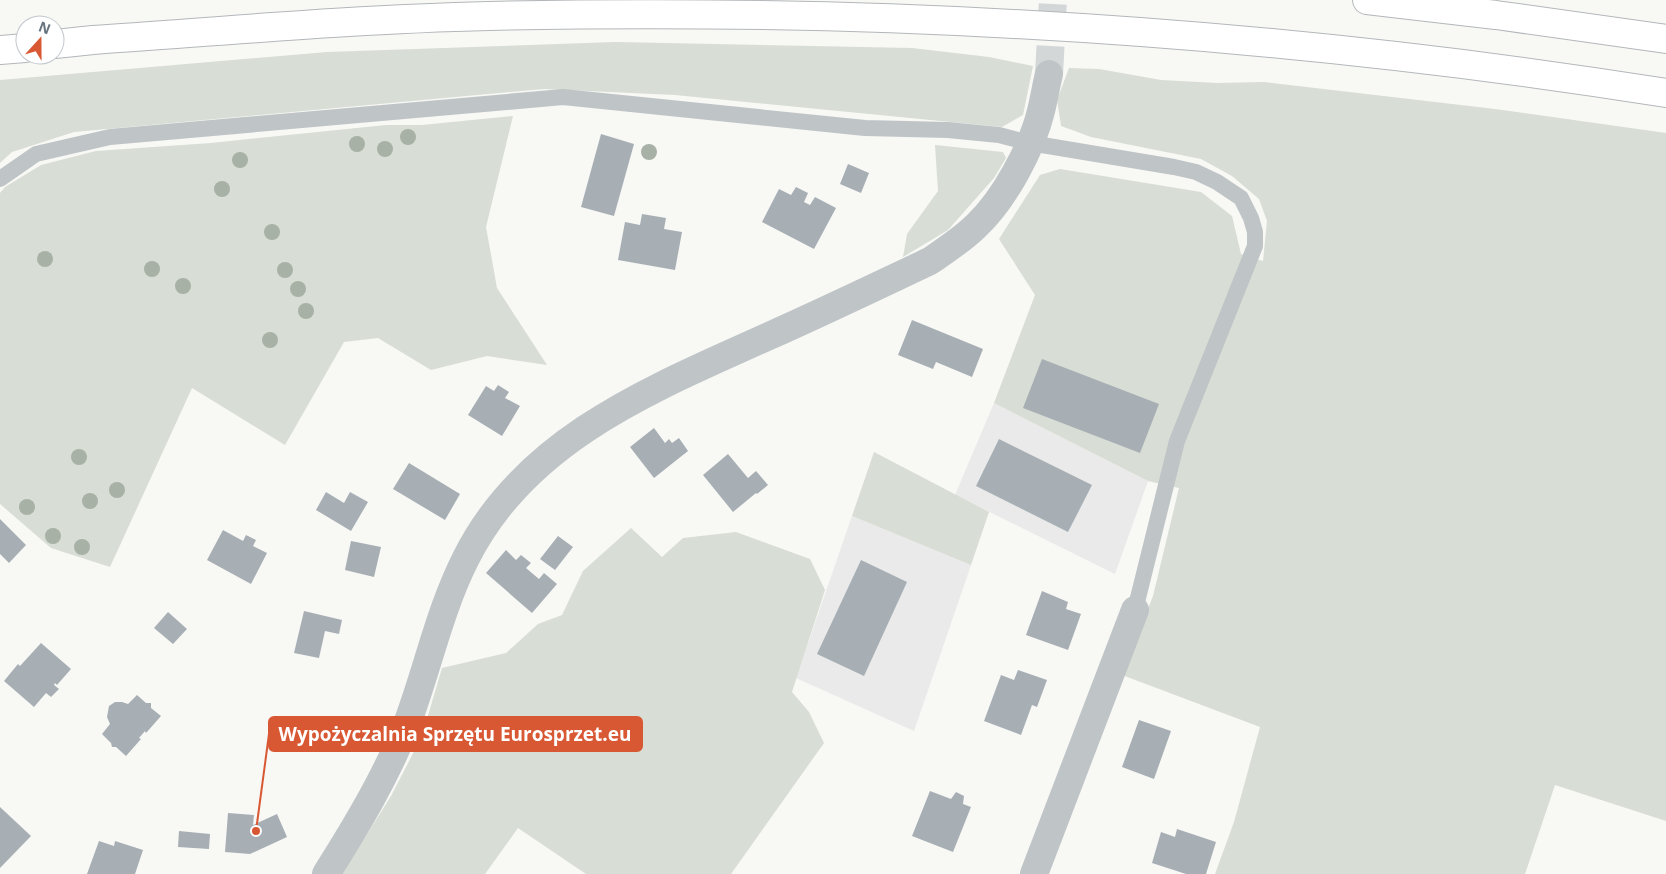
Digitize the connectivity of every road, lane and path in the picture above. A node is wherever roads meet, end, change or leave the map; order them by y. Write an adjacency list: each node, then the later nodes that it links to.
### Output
1 (1367, 0): 2 (highway)
2 (1666, 39)
3 (65, 43): 7 (highway)
4 (15, 49): 5 (highway)
5 (0, 50)
6 (1049, 74): 8 (street)
7 (1666, 93)
8 (1030, 143): 9 (lane); 10 (lane); 11 (street)
9 (0, 180)
10 (1136, 610): 12 (street)
11 (326, 874)
12 (1034, 874)

